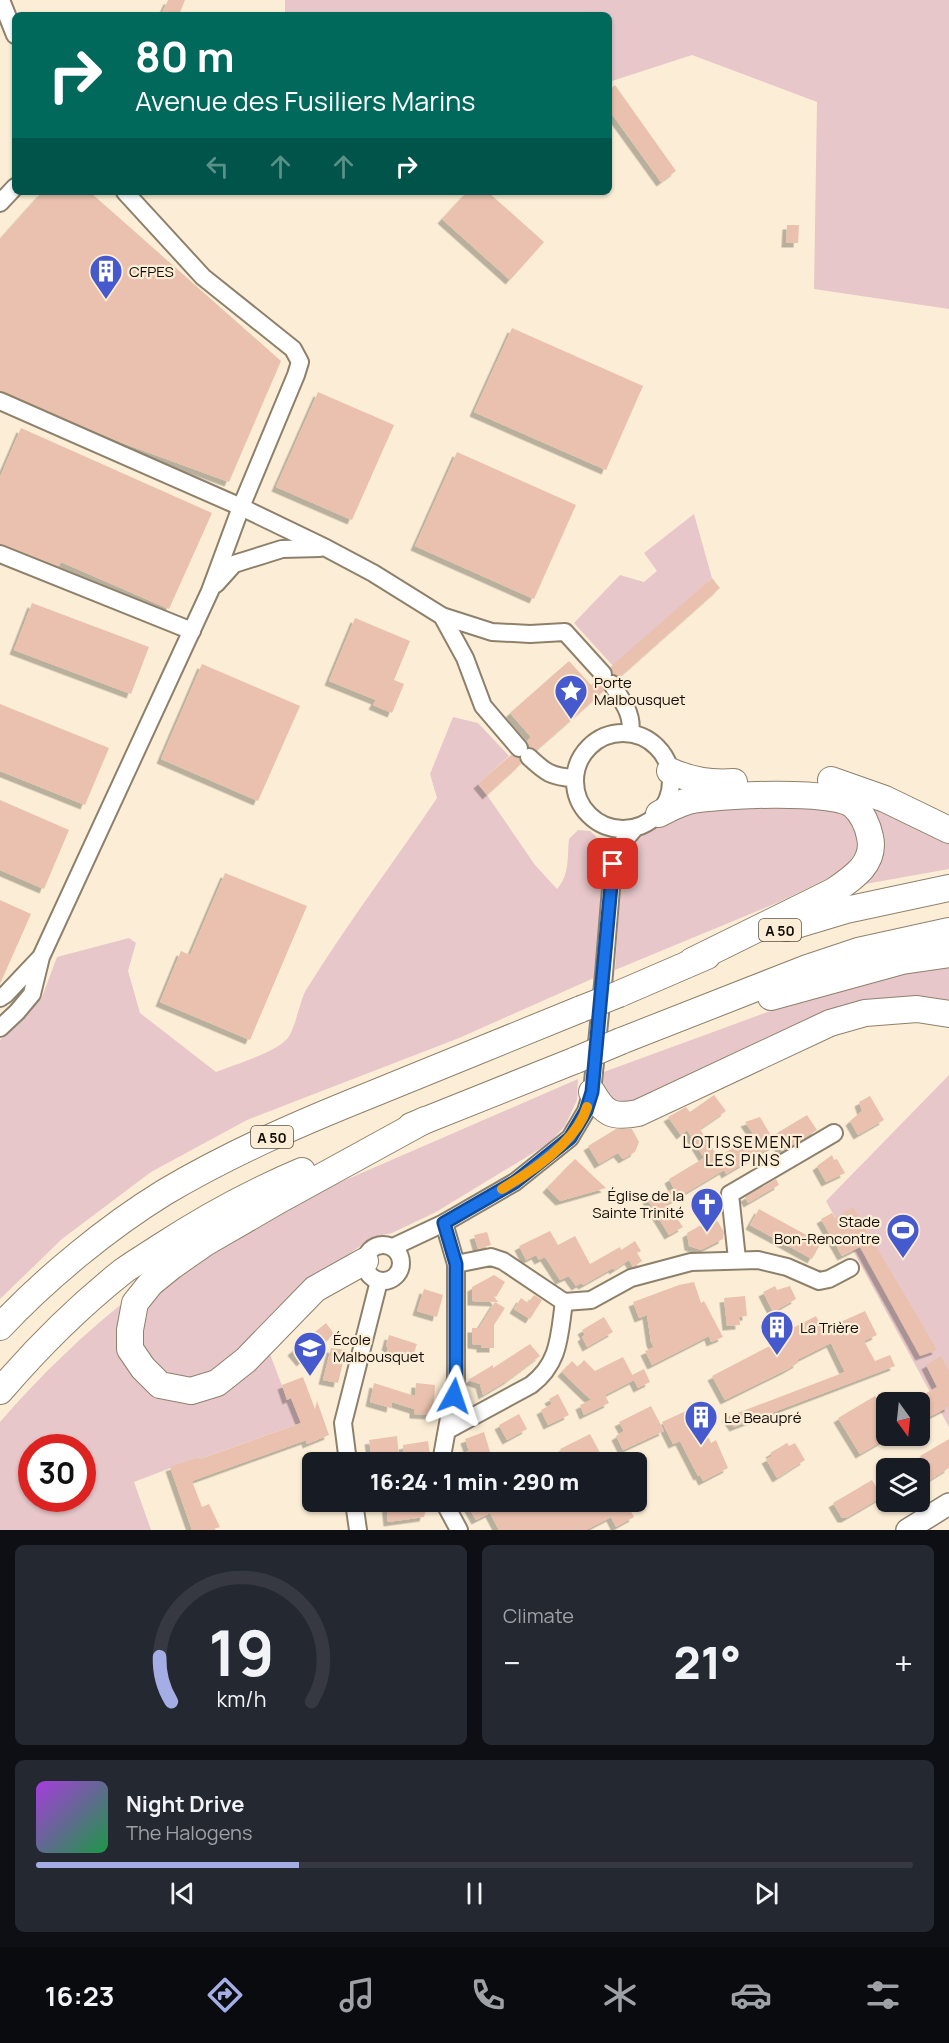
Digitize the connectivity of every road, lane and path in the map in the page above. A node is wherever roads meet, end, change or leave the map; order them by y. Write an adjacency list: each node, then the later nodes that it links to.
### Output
1 (1, 0): 2 (street)
2 (12, 28)
3 (12, 190): 5 (street)
4 (128, 195): 9 (street)
5 (0, 203)
6 (0, 401): 7 (street)
7 (20, 410): 8 (street); 9 (street)
8 (0, 414)
9 (241, 507): 10 (street); 12 (street)
10 (326, 548): 12 (street); 13 (street)
11 (0, 554): 14 (street)
12 (210, 591): 14 (street)
13 (442, 616): 15 (street); 17 (street)
14 (192, 631): 26 (street)
15 (630, 733): 16 (street); 17 (street)
16 (670, 771): 18 (street); 21 (highway)
17 (574, 778): 19 (street)
18 (659, 814): 20 (street); 27 (highway)
19 (600, 824): 20 (street); 22 (street)
20 (633, 829): 22 (street)
21 (949, 830)
22 (613, 864): 32 (street)
23 (949, 888): 27 (highway, A 50)
24 (949, 931): 31 (highway)
25 (949, 954): 31 (highway)
26 (41, 957): 28 (street); 30 (street)
27 (692, 961): 42 (highway, A 50, bridge)
28 (0, 998)
29 (949, 1014): 32 (highway)
30 (0, 1028)
31 (649, 1030): 33 (highway, bridge)
32 (592, 1092): 35 (street)
33 (425, 1120): 40 (highway); 43 (highway)
34 (834, 1133): 37 (street)
35 (444, 1223): 36 (street); 38 (street)
36 (393, 1247): 40 (street); 40 (street)
37 (737, 1259): 39 (street); 41 (street)
38 (456, 1264): 41 (street); 44 (street)
39 (850, 1268)
40 (372, 1271): 45 (street)
41 (564, 1302): 44 (street)
42 (0, 1327)
43 (0, 1391)
44 (448, 1430): 46 (street)
45 (347, 1452)
46 (443, 1452)
47 (949, 1504): 52 (main road)
48 (355, 1512): 50 (street)
49 (449, 1512): 51 (street)
50 (358, 1530)
51 (459, 1530)
52 (907, 1530)

